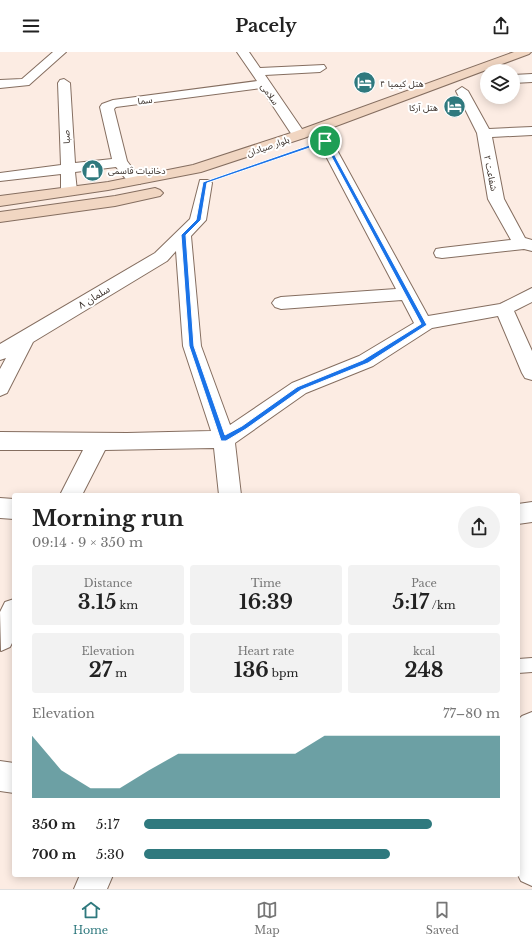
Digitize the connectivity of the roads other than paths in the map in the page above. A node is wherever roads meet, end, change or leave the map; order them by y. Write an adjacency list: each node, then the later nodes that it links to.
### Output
1 (60, 52): 11 (street)
2 (243, 52): 7 (street, سلامی)
3 (525, 52): 16 (main road, بلوار صیادان)
4 (526, 67): 6 (main road)
5 (320, 68): 7 (street)
6 (520, 69)
7 (255, 72): 12 (street, سلامی)
8 (532, 78): 9 (street)
9 (520, 79)
10 (64, 83): 19 (street, صبا)
11 (0, 84)
12 (264, 84): 16 (street, سلامی); 18 (street, سما)
13 (462, 91): 15 (street, شفاعت ۲)
14 (532, 131): 15 (street)
15 (484, 133): 28 (street, شفاعت ۲)
16 (299, 135): 21 (main road, بلوار صیادان)
17 (325, 141): 30 (street)
18 (120, 162): 19 (street); 21 (street, سما)
19 (67, 169): 20 (street); 24 (street, صبا)
20 (0, 177)
21 (135, 181): 24 (main road, بلوار صیادان)
22 (204, 182): 27 (street, سلمان ۸)
23 (168, 190): 26 (main road)
24 (69, 191): 25 (main road, بلوار صیادان)
25 (0, 201)
26 (0, 217)
27 (183, 235): 35 (street, سلمان ۸); 39 (street)
28 (528, 245): 29 (street)
29 (442, 253)
30 (408, 294): 32 (street); 34 (street)
31 (532, 294): 33 (street)
32 (281, 303)
33 (504, 309): 34 (street); 37 (street)
34 (424, 325): 39 (street)
35 (25, 339): 36 (street, سلمان ۸); 38 (street)
36 (0, 353)
37 (532, 373)
38 (0, 388)
39 (224, 439): 41 (street); 43 (street)
40 (0, 441): 41 (street)
41 (98, 442): 42 (street)
42 (72, 493)
43 (230, 493)
44 (0, 508): 45 (street)
45 (12, 509)
46 (532, 512): 47 (street)
47 (520, 514)
48 (12, 618): 49 (street)
49 (5, 639)
50 (532, 665): 51 (lane)
51 (520, 666)
52 (532, 726): 55 (street)
53 (0, 776): 54 (street)
54 (12, 778)
55 (526, 778): 56 (street)
56 (532, 870)
57 (97, 877): 58 (street)
58 (90, 889)

